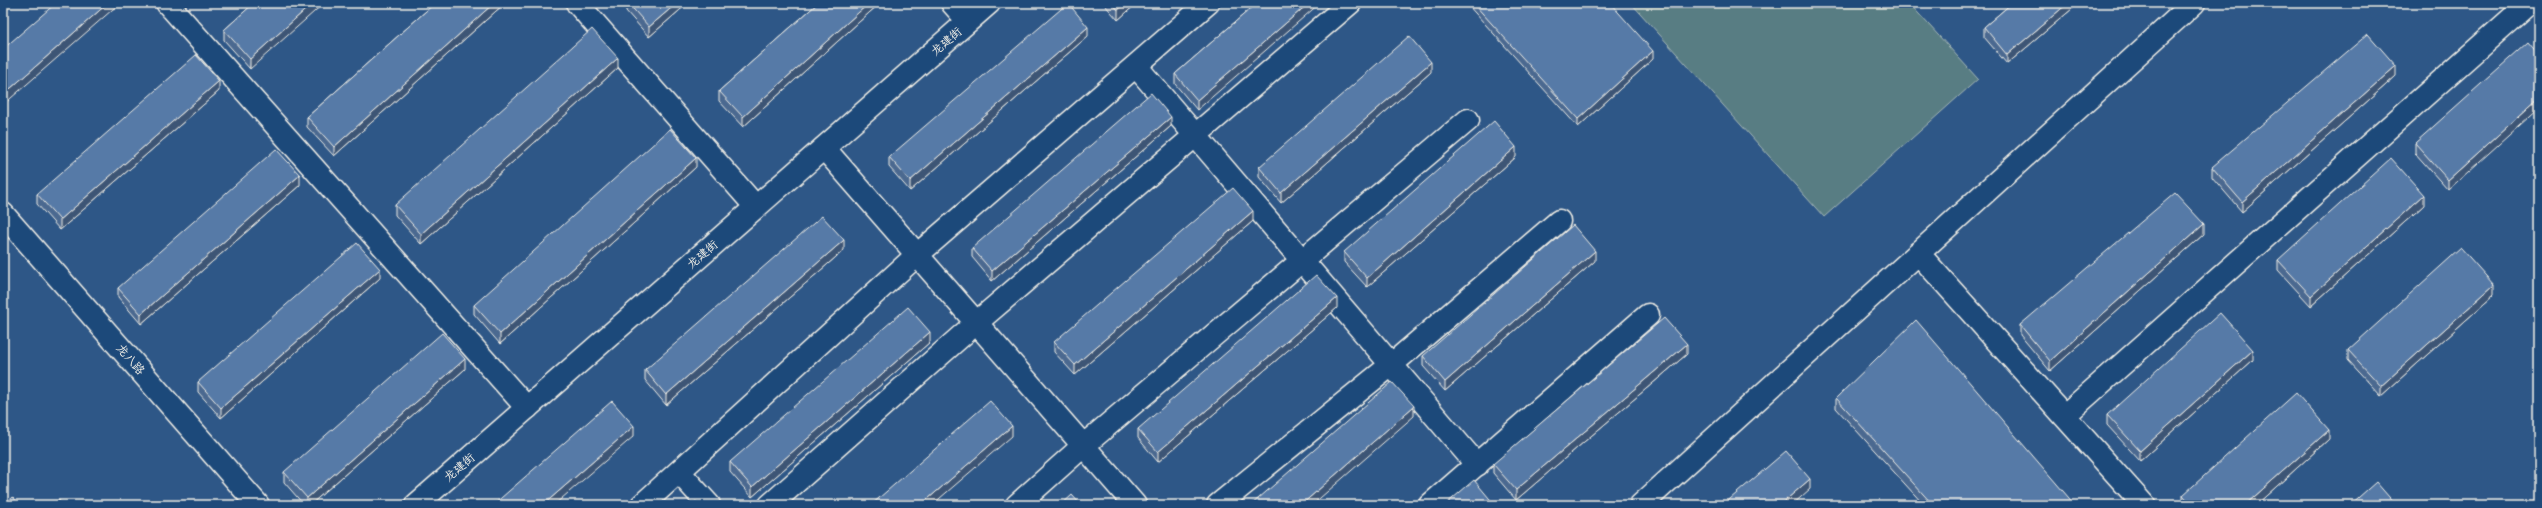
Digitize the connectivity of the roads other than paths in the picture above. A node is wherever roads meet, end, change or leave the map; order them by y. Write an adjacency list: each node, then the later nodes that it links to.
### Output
1 (167, 3): 23 (street)
2 (578, 3): 14 (street)
3 (952, 3): 9 (street)
4 (989, 3): 9 (street, 龙建街)
5 (1208, 3): 10 (street)
6 (1350, 3): 12 (street)
7 (2194, 3): 17 (street)
8 (2529, 3): 24 (street)
9 (968, 21): 13 (street, 龙建街)
10 (1136, 66): 12 (street); 18 (street)
11 (1468, 120): 19 (street)
12 (1196, 136): 19 (street); 21 (street)
13 (824, 148): 14 (street, 龙建街); 18 (street)
14 (756, 207): 23 (street, 龙建街)
15 (3, 214): 28 (street, 龙八路)
16 (1559, 221): 22 (street)
17 (1918, 253): 24 (street); 37 (street)
18 (917, 255): 21 (street); 27 (street)
19 (1301, 260): 22 (street); 25 (street)
20 (1648, 315): 26 (street)
21 (976, 323): 25 (street); 32 (street)
22 (1391, 365): 26 (street); 35 (street)
23 (527, 408): 29 (street, 龙建街)
24 (2064, 416): 38 (street)
25 (1083, 446): 33 (street); 34 (street)
26 (1477, 465): 36 (street)
27 (679, 472): 30 (street); 31 (street)
28 (258, 505)
29 (416, 505)
30 (642, 505)
31 (708, 505)
32 (770, 505)
33 (1017, 505)
34 (1135, 505)
35 (1218, 505)
36 (1430, 505)
37 (1641, 505)
38 (2144, 505)

